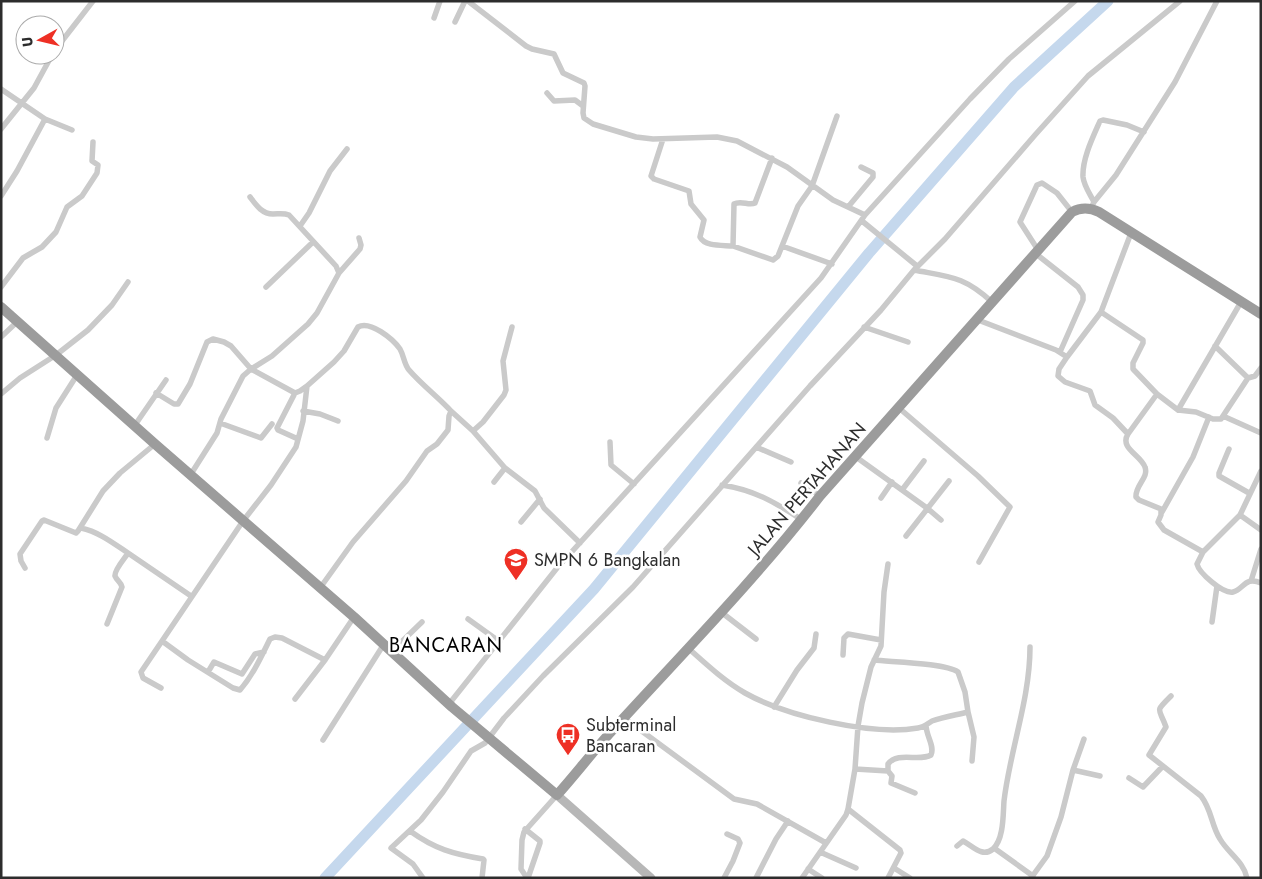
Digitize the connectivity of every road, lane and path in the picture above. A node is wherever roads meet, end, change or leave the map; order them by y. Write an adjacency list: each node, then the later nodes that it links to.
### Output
1 (93, 1): 9 (street)
2 (440, 1): 7 (street)
3 (467, 1): 8 (street); 14 (street)
4 (1075, 1): 31 (street)
5 (1180, 1): 40 (street)
6 (1217, 1): 19 (street)
7 (434, 18)
8 (455, 22)
9 (65, 37)
10 (47, 65): 13 (street)
11 (1, 89): 13 (street)
12 (547, 93): 14 (street)
13 (23, 103): 16 (street); 17 (street)
14 (583, 106): 20 (street)
15 (837, 116): 25 (street)
16 (45, 119): 18 (street); 26 (street)
17 (1, 129)
18 (72, 130)
19 (1144, 132): 28 (street); 28 (street)
20 (663, 139): 23 (street); 36 (street)
21 (93, 142): 43 (street)
22 (347, 149): 32 (street)
23 (772, 158): 25 (street); 36 (street)
24 (861, 167): 29 (street)
25 (812, 186): 29 (street); 37 (street)
26 (1, 196)
27 (250, 198): 32 (street)
28 (1089, 206): 30 (highway, JALAN PERTAHANAN); 33 (highway)
29 (848, 207): 31 (street)
30 (1072, 212): 38 (highway, JALAN PERTAHANAN); 38 (street)
31 (863, 218): 39 (street); 40 (street)
32 (300, 226): 35 (street)
33 (1131, 232): 46 (highway); 48 (street)
34 (359, 238): 41 (street)
35 (313, 242): 41 (street); 44 (street)
36 (733, 246): 37 (street)
37 (782, 246): 39 (street)
38 (1036, 251): 45 (highway, JALAN PERTAHANAN); 57 (street)
39 (832, 264): 100 (street)
40 (915, 268): 45 (street); 53 (street)
41 (339, 274): 61 (street)
42 (128, 282): 58 (street)
43 (1, 287)
44 (266, 287)
45 (992, 302): 50 (highway, JALAN PERTAHANAN)
46 (1241, 302): 49 (highway); 56 (street)
47 (1, 307): 51 (highway)
48 (1101, 312): 59 (street); 69 (street)
49 (1261, 314)
50 (978, 320): 57 (street); 70 (highway, JALAN PERTAHANAN)
51 (18, 321): 54 (street); 58 (highway)
52 (512, 327): 80 (street)
53 (864, 327): 55 (street); 87 (street)
54 (1, 337)
55 (908, 342)
56 (1215, 346): 63 (street); 71 (street)
57 (1060, 352): 59 (street)
58 (56, 355): 62 (highway); 68 (street)
59 (1067, 358): 82 (street)
60 (1261, 368): 63 (street)
61 (251, 369): 66 (street); 67 (street); 77 (street)
62 (77, 375): 79 (highway); 83 (street)
63 (1248, 378): 74 (street)
64 (166, 380): 66 (street)
65 (307, 386): 67 (street); 72 (street); 73 (street)
66 (156, 393): 79 (street)
67 (295, 393): 84 (street)
68 (1, 394)
69 (1158, 394): 71 (street); 82 (street)
70 (899, 408): 89 (highway, JALAN PERTAHANAN); 121 (street)
71 (1178, 410): 75 (street)
72 (303, 411): 76 (street); 84 (street)
73 (451, 411): 80 (street); 127 (street)
74 (1222, 416): 75 (street); 81 (street)
75 (1209, 417): 108 (street)
76 (338, 421)
77 (220, 423): 78 (street); 94 (street)
78 (272, 424)
79 (135, 425): 86 (highway)
80 (473, 432): 92 (street)
81 (1261, 433)
82 (1128, 434): 108 (street)
83 (47, 438)
84 (298, 439): 112 (street)
85 (610, 442): 100 (street)
86 (155, 444): 94 (highway); 114 (street)
87 (756, 447): 91 (street); 101 (street)
88 (1229, 449): 103 (street)
89 (856, 456): 98 (street); 104 (highway, JALAN PERTAHANAN)
90 (924, 461): 102 (street)
91 (791, 462)
92 (506, 468): 96 (street); 106 (street)
93 (1261, 471): 99 (street)
94 (191, 474): 112 (highway)
95 (949, 481): 107 (street)
96 (494, 482)
97 (801, 482): 104 (street)
98 (892, 482): 102 (street); 105 (street)
99 (1258, 483): 103 (street)
100 (634, 484): 117 (street)
101 (722, 485): 110 (street); 157 (street)
102 (902, 490): 107 (street)
103 (1249, 493): 109 (street)
104 (820, 496): 110 (highway, JALAN PERTAHANAN)
105 (881, 498)
106 (540, 499): 113 (street); 117 (street)
107 (926, 508): 111 (street); 116 (street)
108 (1162, 512): 119 (street)
109 (1240, 515): 115 (street); 119 (street)
110 (802, 520): 129 (highway, JALAN PERTAHANAN)
111 (941, 520)
112 (243, 521): 127 (highway); 128 (street)
113 (521, 522)
114 (82, 528): 120 (street); 123 (street)
115 (1261, 530)
116 (906, 536)
117 (580, 543): 139 (street)
118 (1261, 549): 124 (street)
119 (1203, 552): 126 (street)
120 (128, 553): 128 (street); 134 (street)
121 (979, 562)
122 (888, 564): 138 (street)
123 (25, 568)
124 (1251, 581): 125 (street); 126 (street)
125 (1261, 583)
126 (1217, 586): 133 (street)
127 (320, 588): 130 (highway)
128 (191, 596): 137 (street)
129 (721, 612): 136 (street); 142 (highway, JALAN PERTAHANAN)
130 (354, 617): 140 (highway); 145 (street)
131 (468, 619): 139 (street)
132 (422, 622): 140 (street)
133 (1212, 622)
134 (107, 624)
135 (816, 634): 152 (street)
136 (756, 639)
137 (162, 640): 147 (street); 148 (street)
138 (881, 640): 144 (street); 146 (street)
139 (500, 642): 151 (street)
140 (388, 647): 151 (highway); 159 (street)
141 (1030, 647): 176 (street)
142 (688, 648): 152 (street); 154 (highway, JALAN PERTAHANAN)
143 (264, 652): 145 (street); 147 (street); 147 (street)
144 (843, 655)
145 (325, 660): 150 (street)
146 (874, 660): 153 (street); 156 (street)
147 (208, 672)
148 (161, 688)
149 (1171, 696): 161 (street)
150 (295, 700)
151 (450, 706): 157 (highway)
152 (774, 707): 156 (street)
153 (968, 712): 155 (street); 160 (street)
154 (624, 718): 168 (highway, JALAN PERTAHANAN); 170 (street)
155 (926, 725): 156 (street); 164 (street)
156 (858, 726): 162 (street)
157 (488, 737): 168 (highway); 172 (street)
158 (1084, 739): 163 (street)
159 (323, 740)
160 (972, 761)
161 (1163, 766): 166 (street); 192 (street)
162 (855, 768): 164 (street); 169 (street)
163 (1073, 770): 165 (street); 181 (street)
164 (888, 771): 167 (street)
165 (1100, 776)
166 (1129, 778)
167 (915, 793)
168 (557, 795): 171 (street); 185 (main road)
169 (848, 809): 174 (street); 179 (street)
170 (788, 822): 174 (street); 187 (street)
171 (525, 829): 184 (street); 184 (street)
172 (410, 831): 182 (street); 183 (street)
173 (727, 834): 186 (street)
174 (826, 843): 177 (street)
175 (957, 846): 176 (street)
176 (994, 848): 181 (street)
177 (820, 852): 178 (street); 180 (street)
178 (856, 868)
179 (894, 868): 190 (street); 191 (street)
180 (808, 870): 188 (street); 189 (street)
181 (1032, 877)
182 (423, 878)
183 (482, 878)
184 (528, 878)
185 (651, 878)
186 (724, 878)
187 (756, 878)
188 (802, 878)
189 (822, 878)
190 (888, 878)
191 (910, 878)
192 (1247, 878)

